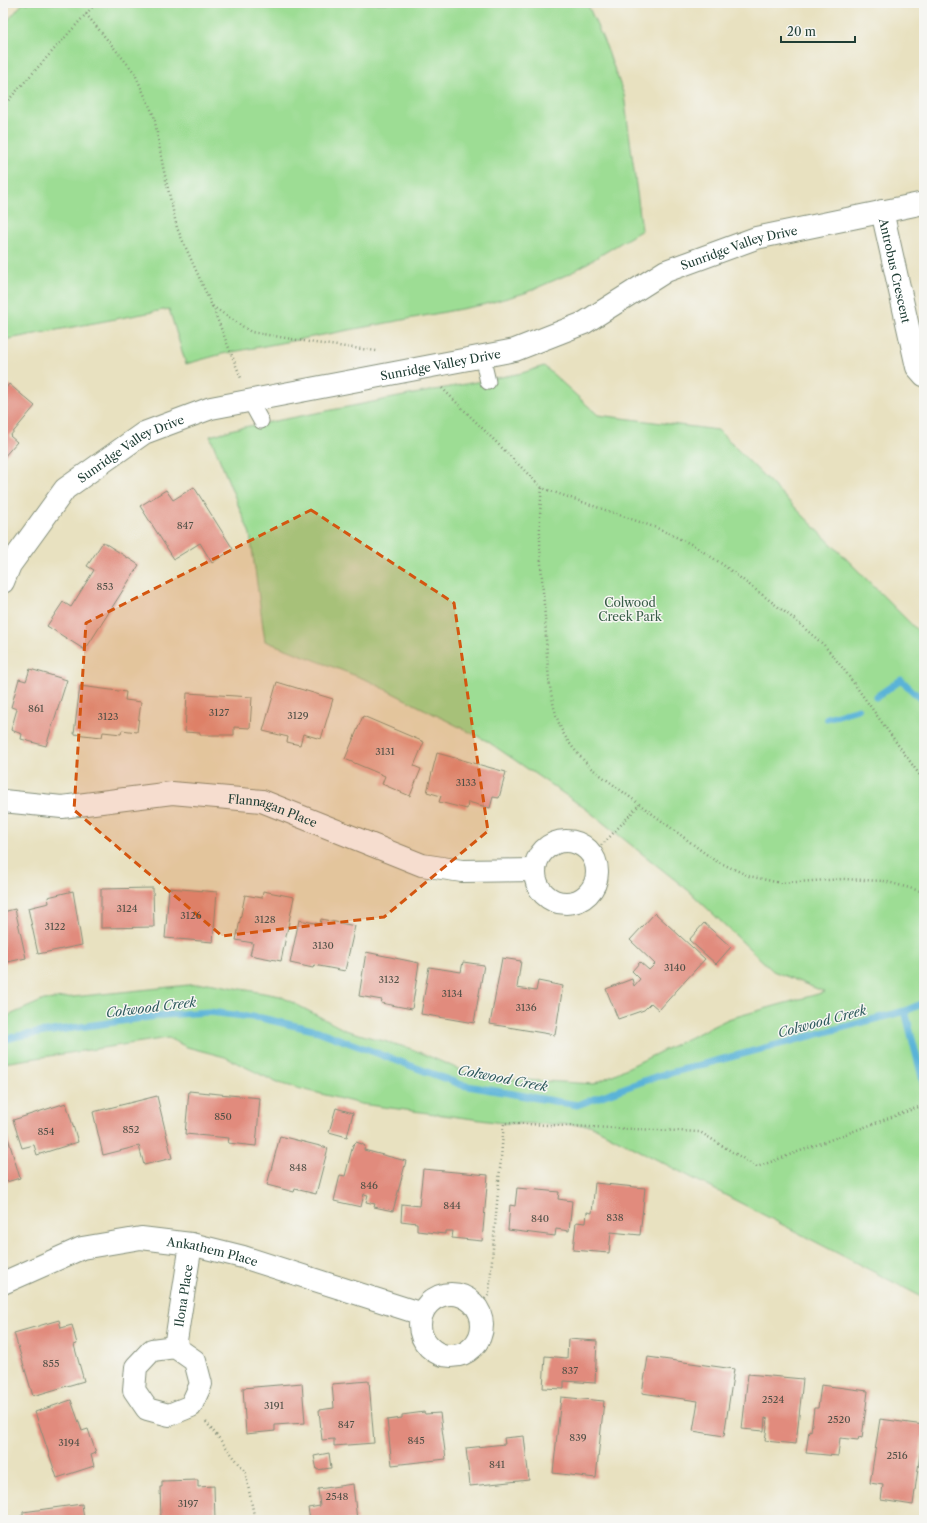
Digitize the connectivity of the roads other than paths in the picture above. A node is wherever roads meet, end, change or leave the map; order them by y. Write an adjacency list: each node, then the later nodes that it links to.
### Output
1 (924, 203): 2 (street, Sunridge Valley Drive)
2 (882, 211): 3 (street, Sunridge Valley Drive); 4 (street, Antrobus Crescent)
3 (482, 356): 5 (lane); 6 (street, Sunridge Valley Drive)
4 (924, 375)
5 (488, 382)
6 (250, 401): 7 (lane); 8 (street, Sunridge Valley Drive)
7 (261, 421)
8 (3, 582)
9 (3, 801): 10 (street, Flannagan Place)
10 (534, 870): 10 (street)
11 (191, 1244): 12 (street, Ankathem Place); 13 (street, Ankathem Place); 14 (street, Ilona Place)
12 (3, 1283)
13 (422, 1314): 13 (street)
14 (175, 1347)

